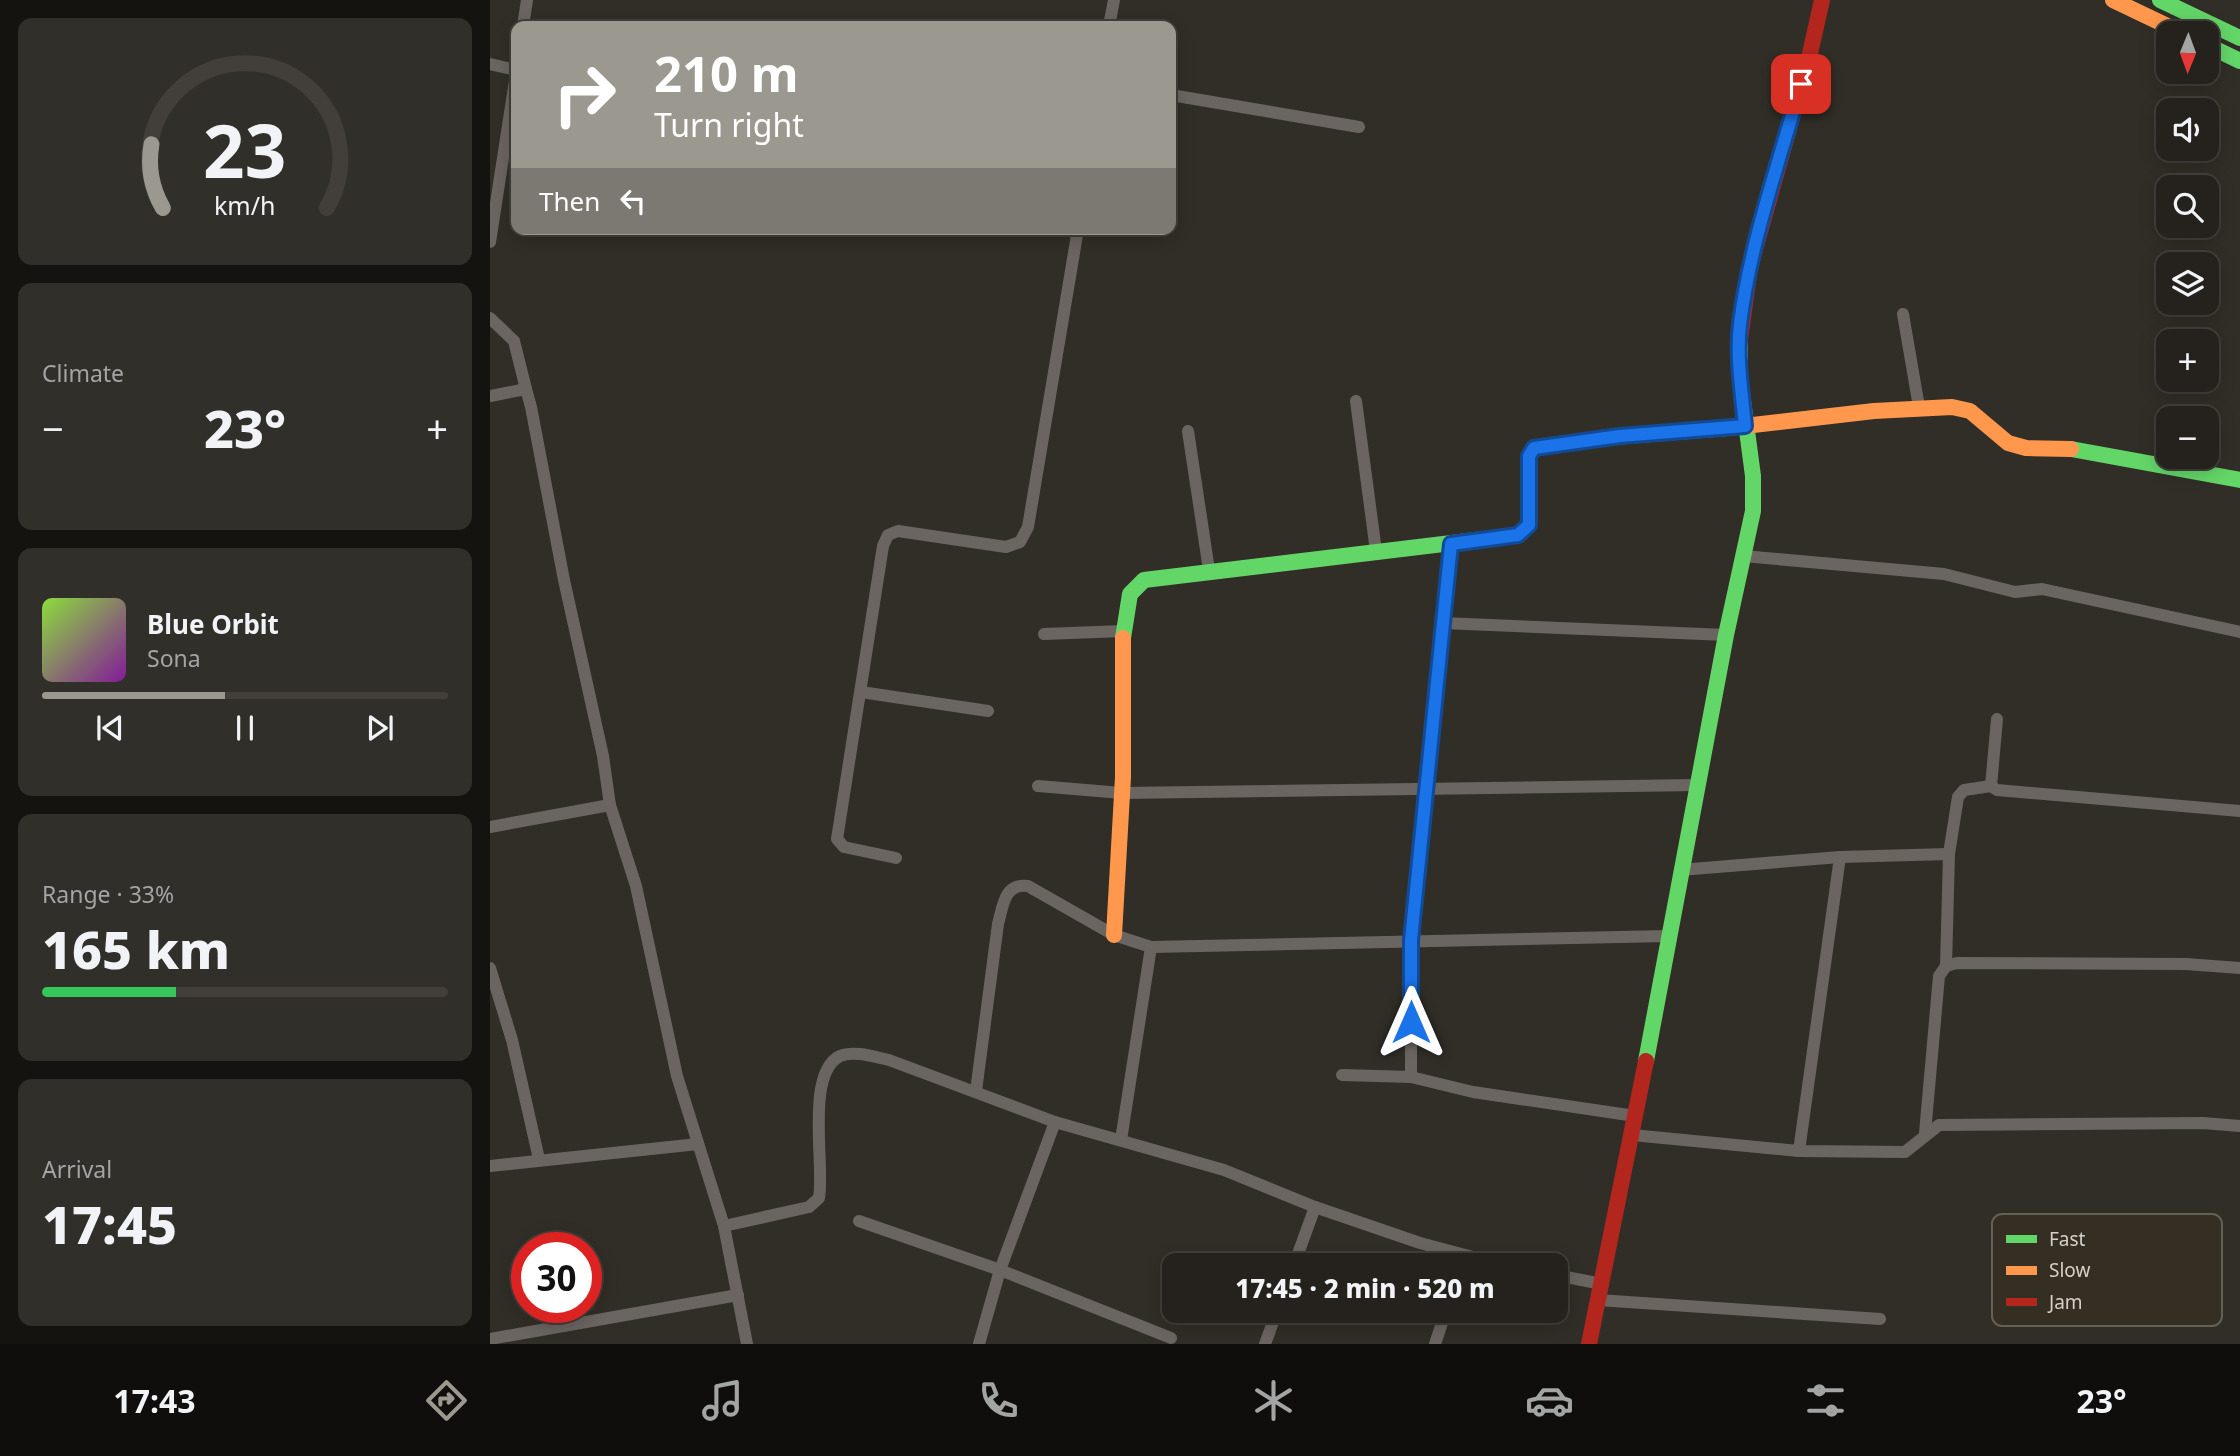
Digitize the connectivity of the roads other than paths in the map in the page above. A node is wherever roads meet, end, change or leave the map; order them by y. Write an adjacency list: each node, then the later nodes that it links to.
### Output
1 (527, 0): 6 (street)
2 (1114, 0): 7 (street)
3 (1822, 0): 25 (main road)
4 (2113, 0): 8 (main road)
5 (2160, 0): 9 (main road)
6 (524, 21)
7 (1111, 21)
8 (2157, 21)
9 (2240, 37)
10 (2219, 51): 11 (main road)
11 (2240, 61)
12 (490, 64): 13 (street)
13 (511, 70)
14 (1176, 96): 16 (street)
15 (511, 105): 18 (street)
16 (1359, 127)
17 (1076, 235): 37 (street)
18 (490, 242)
19 (1903, 314): 24 (street)
20 (490, 318): 21 (street)
21 (526, 389): 22 (street); 45 (street)
22 (490, 396)
23 (1356, 401): 29 (street)
24 (1919, 407): 25 (main road); 27 (main road)
25 (1745, 426): 28 (main road); 30 (main road)
26 (1188, 431): 31 (street)
27 (2240, 480)
28 (1451, 544): 29 (main road); 32 (street)
29 (1376, 551): 31 (main road)
30 (1744, 556): 34 (street); 36 (main road)
31 (1209, 570): 33 (main road)
32 (1443, 623): 36 (street); 43 (street)
33 (1123, 631): 35 (street); 44 (main road)
34 (2240, 632)
35 (1044, 634)
36 (1726, 635): 40 (main road)
37 (861, 692): 38 (street); 50 (street)
38 (988, 711)
39 (1997, 719): 42 (street)
40 (1697, 785): 43 (street); 51 (main road)
41 (1038, 786): 44 (street)
42 (1991, 786): 46 (street); 48 (street)
43 (1425, 787): 44 (street); 54 (street)
44 (1122, 793): 52 (main road)
45 (610, 805): 47 (street); 68 (street)
46 (2240, 811)
47 (490, 827)
48 (1949, 854): 49 (street); 56 (street)
49 (1840, 857): 51 (street); 69 (street)
50 (896, 858)
51 (1680, 870): 53 (main road)
52 (1114, 935): 55 (street); 61 (street)
53 (1668, 936): 54 (street); 62 (main road)
54 (1411, 940): 55 (street); 60 (street)
55 (1151, 947): 67 (street)
56 (1946, 966): 58 (street); 65 (street)
57 (490, 968): 70 (street)
58 (2240, 968)
59 (1342, 1075): 60 (street)
60 (1411, 1077): 62 (street)
61 (976, 1091): 63 (street); 74 (street)
62 (1635, 1116): 66 (main road)
63 (1055, 1122): 67 (street); 77 (street)
64 (2240, 1126): 65 (street)
65 (1925, 1133): 69 (street)
66 (1632, 1135): 69 (street); 79 (main road)
67 (1121, 1140): 72 (street)
68 (698, 1144): 70 (street); 74 (street)
69 (1799, 1151)
70 (539, 1159): 71 (street)
71 (490, 1166)
72 (1315, 1207): 75 (street); 76 (street)
73 (859, 1221): 77 (street)
74 (724, 1226): 80 (street)
75 (1298, 1253)
76 (1442, 1253)
77 (1000, 1270): 84 (street); 87 (street)
78 (1568, 1280): 79 (street)
79 (1600, 1292): 81 (street); 90 (main road)
80 (738, 1296): 85 (street); 86 (street)
81 (1880, 1319)
82 (1273, 1323): 88 (street)
83 (1442, 1323): 89 (street)
84 (1171, 1338)
85 (490, 1339)
86 (747, 1344)
87 (979, 1344)
88 (1265, 1344)
89 (1434, 1344)
90 (1589, 1344)

